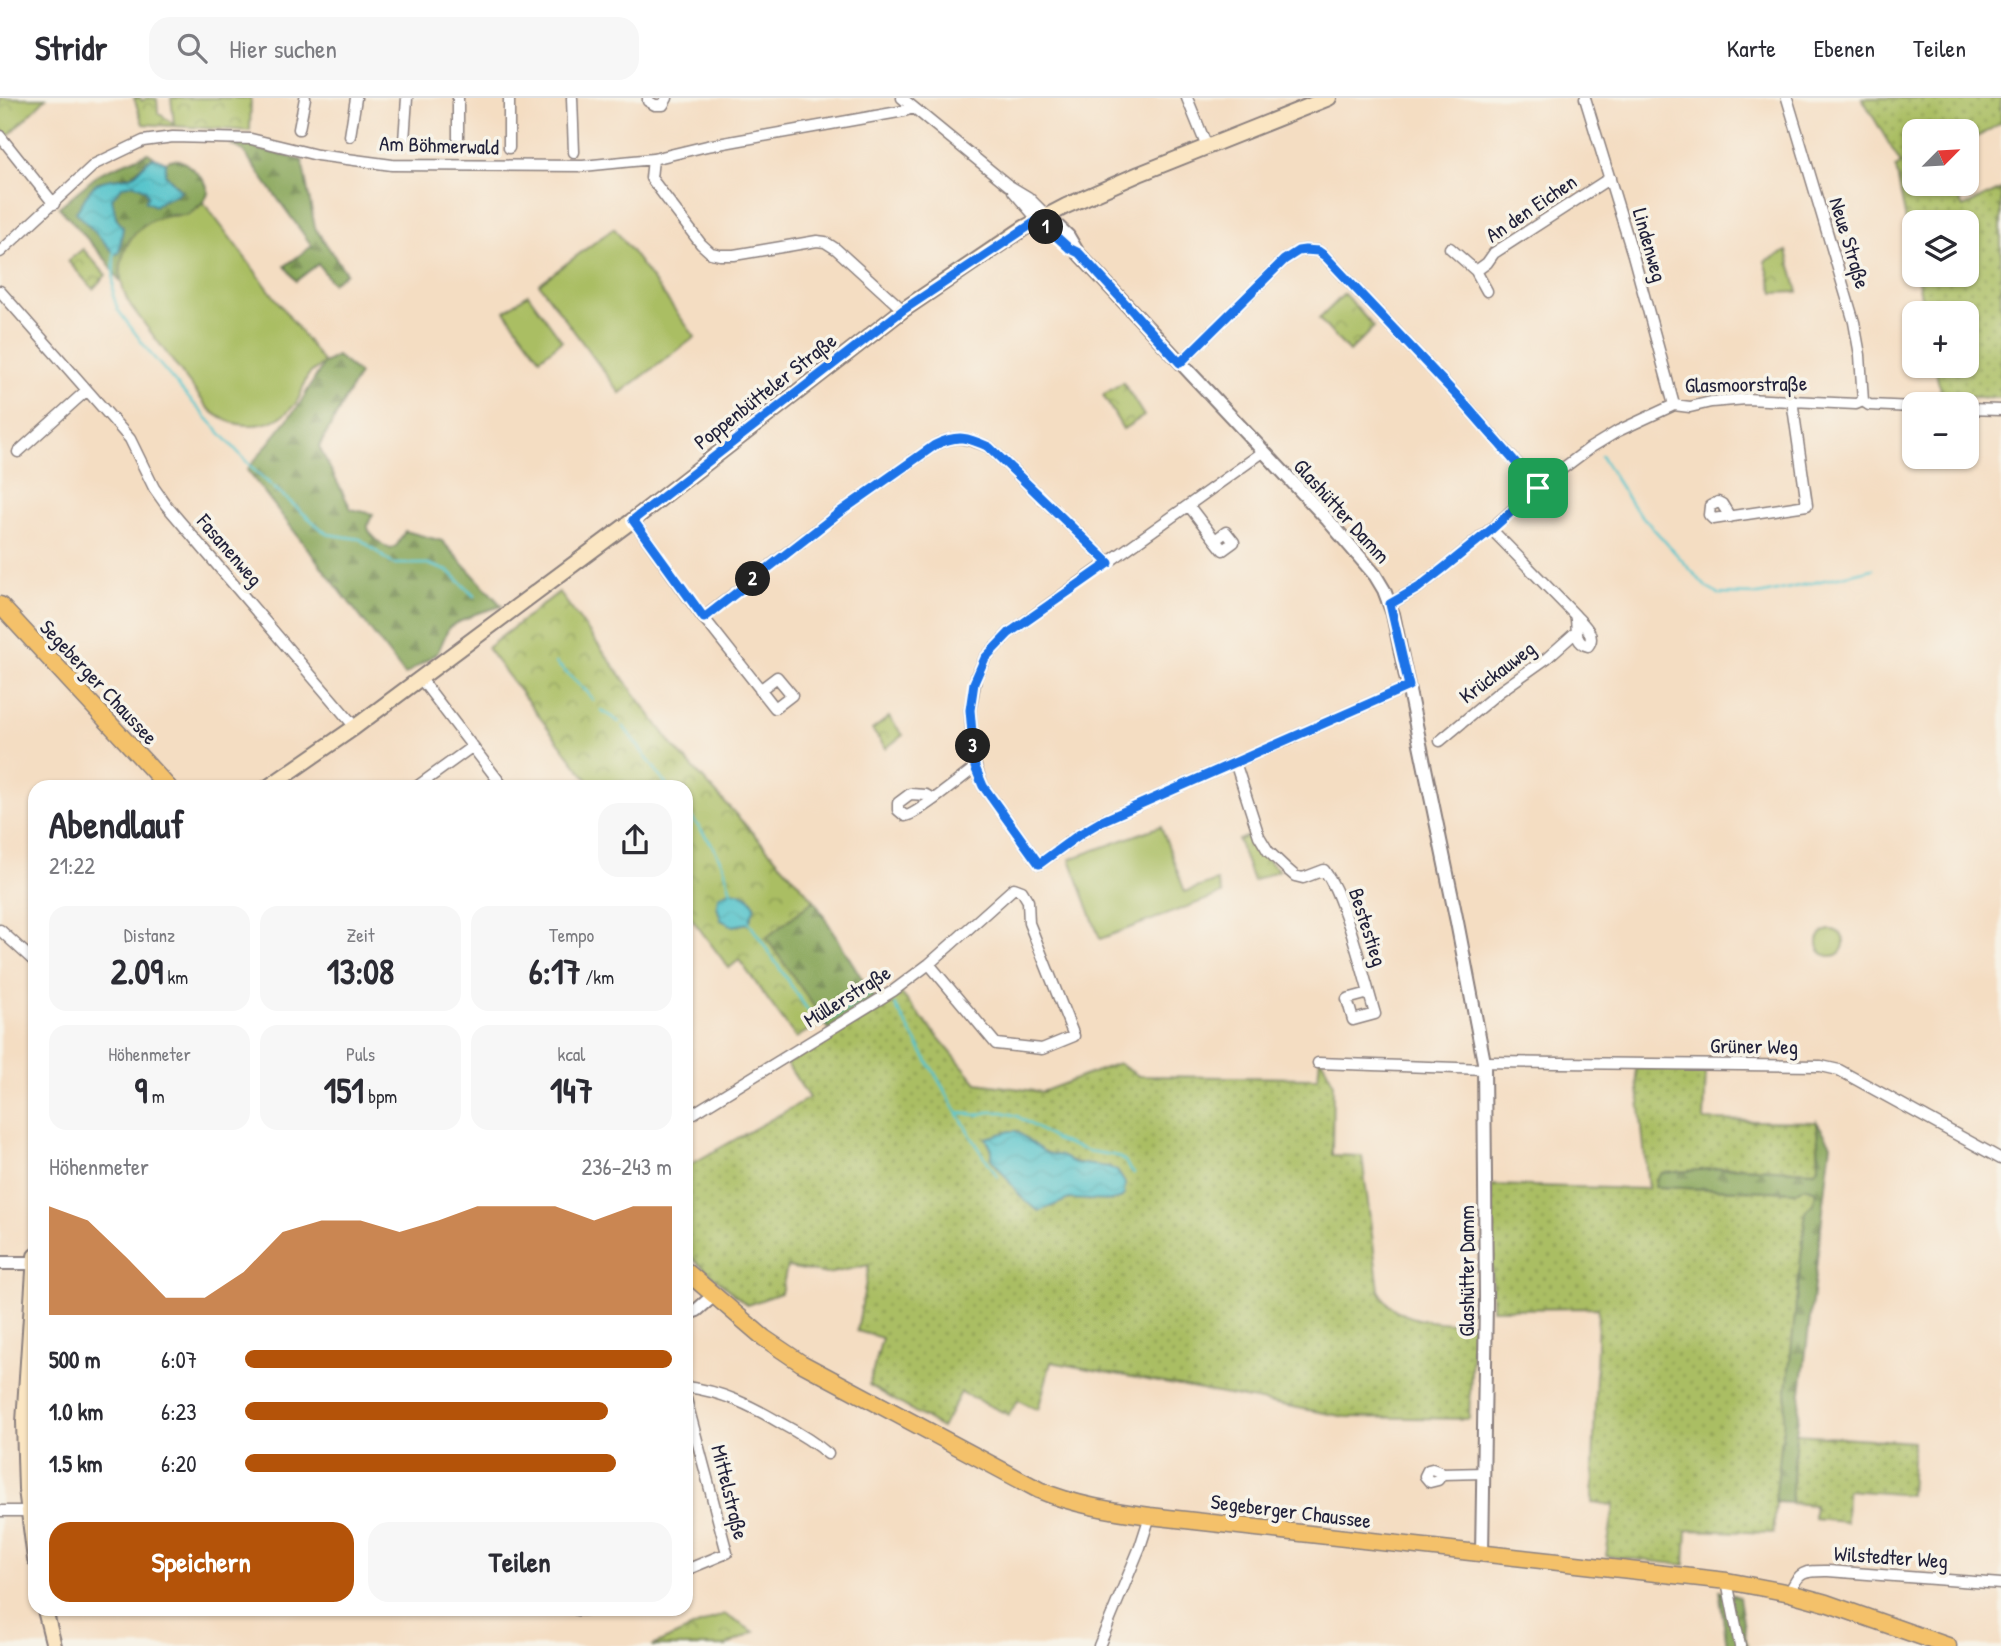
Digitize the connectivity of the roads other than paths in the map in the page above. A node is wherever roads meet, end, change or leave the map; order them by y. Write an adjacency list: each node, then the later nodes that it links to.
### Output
1 (305, 98): 15 (street)
2 (356, 98): 17 (street)
3 (407, 98): 18 (street)
4 (458, 98): 19 (street)
5 (509, 98): 21 (street)
6 (572, 98): 22 (street)
7 (648, 98): 8 (street)
8 (667, 98)
9 (902, 98): 14 (street, Glashütter Damm)
10 (1186, 98): 20 (street)
11 (1329, 98): 20 (main road, Poppenbütteler Straße)
12 (1585, 98): 24 (street, Lindenweg)
13 (1787, 98): 36 (street, Neue Straße)
14 (913, 107): 23 (street, Am Böhmerwald); 26 (street, Glashütter Damm)
15 (299, 129)
16 (0, 136): 25 (street)
17 (350, 136)
18 (404, 141)
19 (458, 144)
20 (1207, 147): 26 (main road, Poppenbütteler Straße)
21 (509, 148)
22 (574, 152)
23 (653, 159): 25 (street, Am Böhmerwald); 32 (street)
24 (1610, 178): 29 (street, An den Eichen); 37 (street, Lindenweg)
25 (54, 204): 28 (street, Am Böhmerwald)
26 (1042, 218): 32 (main road, Poppenbütteler Straße); 33 (street, Glashütter Damm)
27 (1450, 248): 29 (street, An den Eichen)
28 (0, 253)
29 (1476, 271): 31 (street, An den Eichen)
30 (0, 291): 34 (street, Fasanenweg)
31 (1487, 291)
32 (903, 310): 46 (main road, Poppenbütteler Straße)
33 (1180, 363): 42 (street, Glashütter Damm); 43 (street)
34 (87, 390): 41 (street); 58 (street, Fasanenweg)
35 (1792, 400): 36 (street, Glasmoorstraße); 37 (street, Glasmoorstraße); 45 (street)
36 (1863, 401): 38 (street, Glasmoorstraße)
37 (1674, 405): 43 (street, Glasmoorstraße)
38 (1902, 406)
39 (1979, 409): 40 (street)
40 (2001, 410)
41 (18, 452)
42 (1263, 452): 44 (street); 50 (street, Glashütter Damm)
43 (1538, 488): 47 (street, Glasmoorstraße)
44 (1189, 506): 48 (street); 49 (street)
45 (1730, 517)
46 (633, 520): 53 (street); 55 (main road, Poppenbütteler Straße)
47 (1492, 529): 50 (street, Glasmoorstraße); 52 (street)
48 (1215, 540)
49 (1109, 563): 53 (street); 62 (street)
50 (1390, 604): 56 (street, Glashütter Damm)
51 (0, 606): 63 (main road, Segeberger Chaussee)
52 (1575, 615): 54 (street); 54 (street)
53 (704, 618): 57 (street)
54 (1576, 632): 59 (street, Krückauweg)
55 (421, 679): 58 (main road, Poppenbütteler Straße); 60 (street)
56 (1409, 686): 61 (street); 73 (street, Glashütter Damm)
57 (760, 690)
58 (355, 727): 64 (main road, Poppenbütteler Straße)
59 (1440, 741)
60 (473, 746): 65 (street); 66 (street)
61 (1235, 762): 62 (street); 71 (street, Bestestieg)
62 (975, 767): 67 (street)
63 (162, 780)
64 (279, 780)
65 (426, 780)
66 (498, 780)
67 (933, 799)
68 (0, 930): 69 (street)
69 (28, 956)
70 (929, 964): 70 (street, Müllerstraße); 74 (street, Müllerstraße)
71 (1369, 993)
72 (1318, 1063): 73 (street)
73 (1484, 1066): 75 (street, Grüner Weg); 87 (street, Glashütter Damm)
74 (693, 1114)
75 (2001, 1159)
76 (0, 1263): 77 (street)
77 (28, 1263)
78 (693, 1277): 79 (main road, Segeberger Chaussee)
79 (713, 1296): 80 (street); 90 (main road, Segeberger Chaussee)
80 (693, 1311)
81 (28, 1349): 84 (main road)
82 (693, 1388): 85 (street)
83 (693, 1425): 92 (street, Mittelstraße)
84 (28, 1431)
85 (828, 1454)
86 (1442, 1474): 87 (street)
87 (1483, 1474): 91 (street, Glashütter Damm)
88 (0, 1511): 89 (street)
89 (28, 1511)
90 (1150, 1516): 91 (main road, Segeberger Chaussee); 98 (street)
91 (1482, 1554): 93 (main road, Segeberger Chaussee)
92 (693, 1567)
93 (1727, 1581): 95 (main road, Segeberger Chaussee); 99 (street)
94 (2001, 1584): 95 (street, Wilstedter Weg)
95 (1790, 1593): 100 (main road, Segeberger Chaussee)
96 (46, 1616): 97 (main road)
97 (54, 1646)
98 (1099, 1646)
99 (1740, 1646)
100 (1948, 1646)

